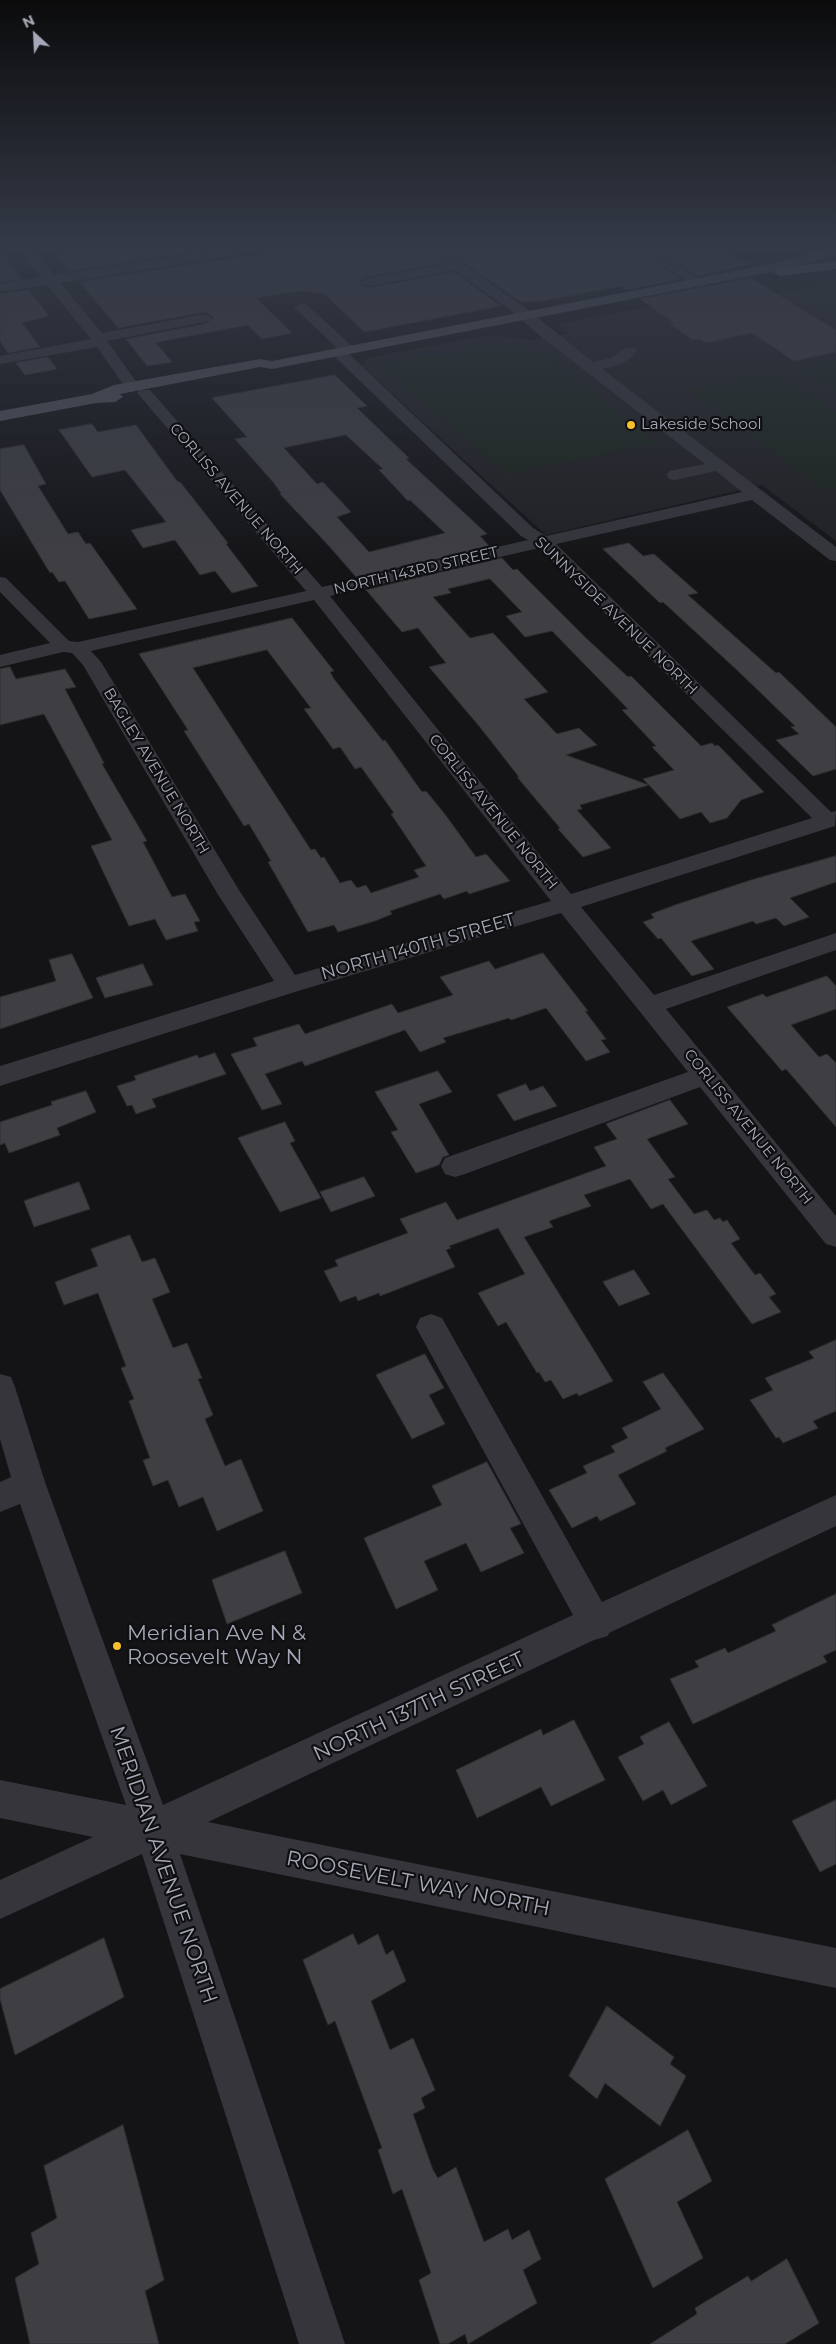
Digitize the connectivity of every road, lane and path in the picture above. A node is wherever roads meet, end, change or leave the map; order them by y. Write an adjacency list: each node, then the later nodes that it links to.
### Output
1 (33, 353): 7 (street)
2 (109, 353): 9 (street, CORLISS AVENUE NORTH)
3 (331, 353): 9 (main road)
4 (345, 353): 14 (street, SUNNYSIDE AVENUE NORTH)
5 (572, 353): 8 (street)
6 (627, 353): 8 (street)
7 (0, 360)
8 (590, 367): 11 (street)
9 (138, 390): 10 (main road); 17 (street, CORLISS AVENUE NORTH)
10 (0, 416)
11 (718, 466): 12 (street); 13 (street)
12 (675, 474)
13 (754, 494): 14 (street, NORTH 143RD STREET); 15 (street)
14 (543, 542): 17 (street, NORTH 143RD STREET); 20 (street, SUNNYSIDE AVENUE NORTH)
15 (836, 556)
16 (0, 582): 18 (street, BAGLEY AVENUE NORTH)
17 (318, 593): 18 (street, NORTH 143RD STREET); 21 (street, CORLISS AVENUE NORTH)
18 (70, 647): 19 (street, NORTH 143RD STREET); 24 (street, BAGLEY AVENUE NORTH)
19 (0, 661)
20 (832, 819): 21 (street, NORTH 140TH STREET)
21 (566, 904): 24 (street, NORTH 140TH STREET); 25 (street, CORLISS AVENUE NORTH)
22 (836, 941): 25 (street)
23 (798, 969): 25 (street)
24 (289, 985): 27 (street, NORTH 140TH STREET)
25 (654, 1012): 26 (street, CORLISS AVENUE NORTH)
26 (706, 1075): 28 (street); 29 (street, CORLISS AVENUE NORTH)
27 (0, 1076)
28 (455, 1166)
29 (836, 1235)
30 (431, 1327): 34 (street)
31 (0, 1387): 32 (street, MERIDIAN AVENUE NORTH)
32 (15, 1491): 36 (street, MERIDIAN AVENUE NORTH)
33 (836, 1510): 34 (street, NORTH 137TH STREET)
34 (596, 1624): 36 (street, NORTH 137TH STREET)
35 (0, 1799): 36 (street, ROOSEVELT WAY NORTH)
36 (153, 1830): 37 (street, NORTH 137TH STREET); 38 (street, ROOSEVELT WAY NORTH); 39 (street, MERIDIAN AVENUE NORTH)
37 (0, 1900)
38 (836, 1968)
39 (322, 2344)

